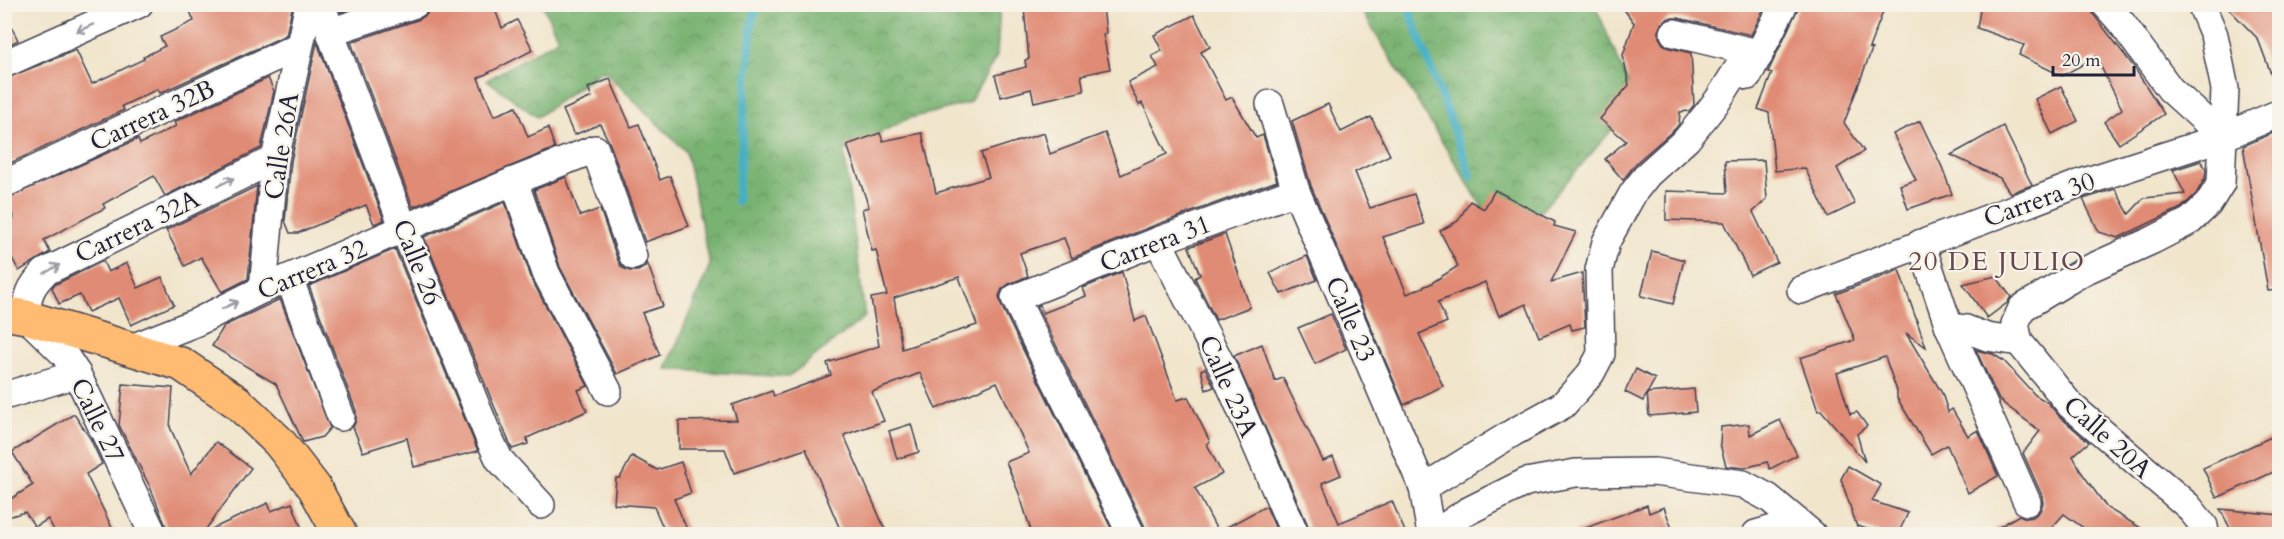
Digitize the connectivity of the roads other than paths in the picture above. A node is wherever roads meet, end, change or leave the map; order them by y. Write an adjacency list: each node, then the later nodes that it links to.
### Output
1 (139, 4): 12 (street, one-way to 12)
2 (309, 4): 10 (street, Calle 26A)
3 (322, 4): 8 (street, Calle 26)
4 (415, 4): 8 (street)
5 (1784, 4): 11 (street)
6 (2105, 4): 16 (street)
7 (2201, 4): 16 (street)
8 (330, 32): 21 (street, Calle 26)
9 (1674, 33): 11 (street)
10 (299, 46): 17 (street, Calle 26A); 19 (street, Carrera 32B)
11 (1754, 54): 14 (street); 38 (street)
12 (4, 64)
13 (1270, 104): 20 (street, Calle 23)
14 (1731, 108)
15 (2280, 113): 16 (street, Carrera 30)
16 (2223, 136): 23 (street, Carrera 30); 31 (street)
17 (275, 159): 26 (street, Calle 26A); 28 (street, Carrera 32A, one-way to 17)
18 (514, 181): 21 (street, Carrera 32); 24 (street, Carrera 32); 35 (street)
19 (4, 184)
20 (1296, 191): 22 (street, Carrera 31); 38 (street, Calle 23)
21 (404, 229): 25 (street, Carrera 32); 40 (street, Calle 26)
22 (1158, 241): 45 (street, Carrera 31); 46 (street, Calle 23A)
23 (1921, 243): 27 (street, Carrera 30); 30 (street)
24 (633, 256)
25 (289, 278): 26 (street, Carrera 32); 37 (street)
26 (263, 289): 29 (street, Carrera 32, one-way to 26)
27 (1801, 290)
28 (15, 315): 32 (main road); 34 (street, Calle 27)
29 (197, 322): 32 (street, Carrera 32); 33 (street)
30 (1949, 327): 31 (street); 39 (street)
31 (2019, 342): 42 (street, Calle 20A)
32 (129, 349): 33 (main road)
33 (181, 364): 44 (main road)
34 (76, 374): 36 (street); 43 (street, Calle 27)
35 (608, 391)
36 (4, 396)
37 (341, 417)
38 (1423, 488): 47 (street, Calle 23)
39 (2027, 502)
40 (541, 505)
41 (1805, 528): 47 (street); 48 (street)
42 (2204, 530)
43 (153, 534)
44 (340, 534)
45 (1131, 534)
46 (1295, 534)
47 (1432, 534)
48 (1756, 534)

